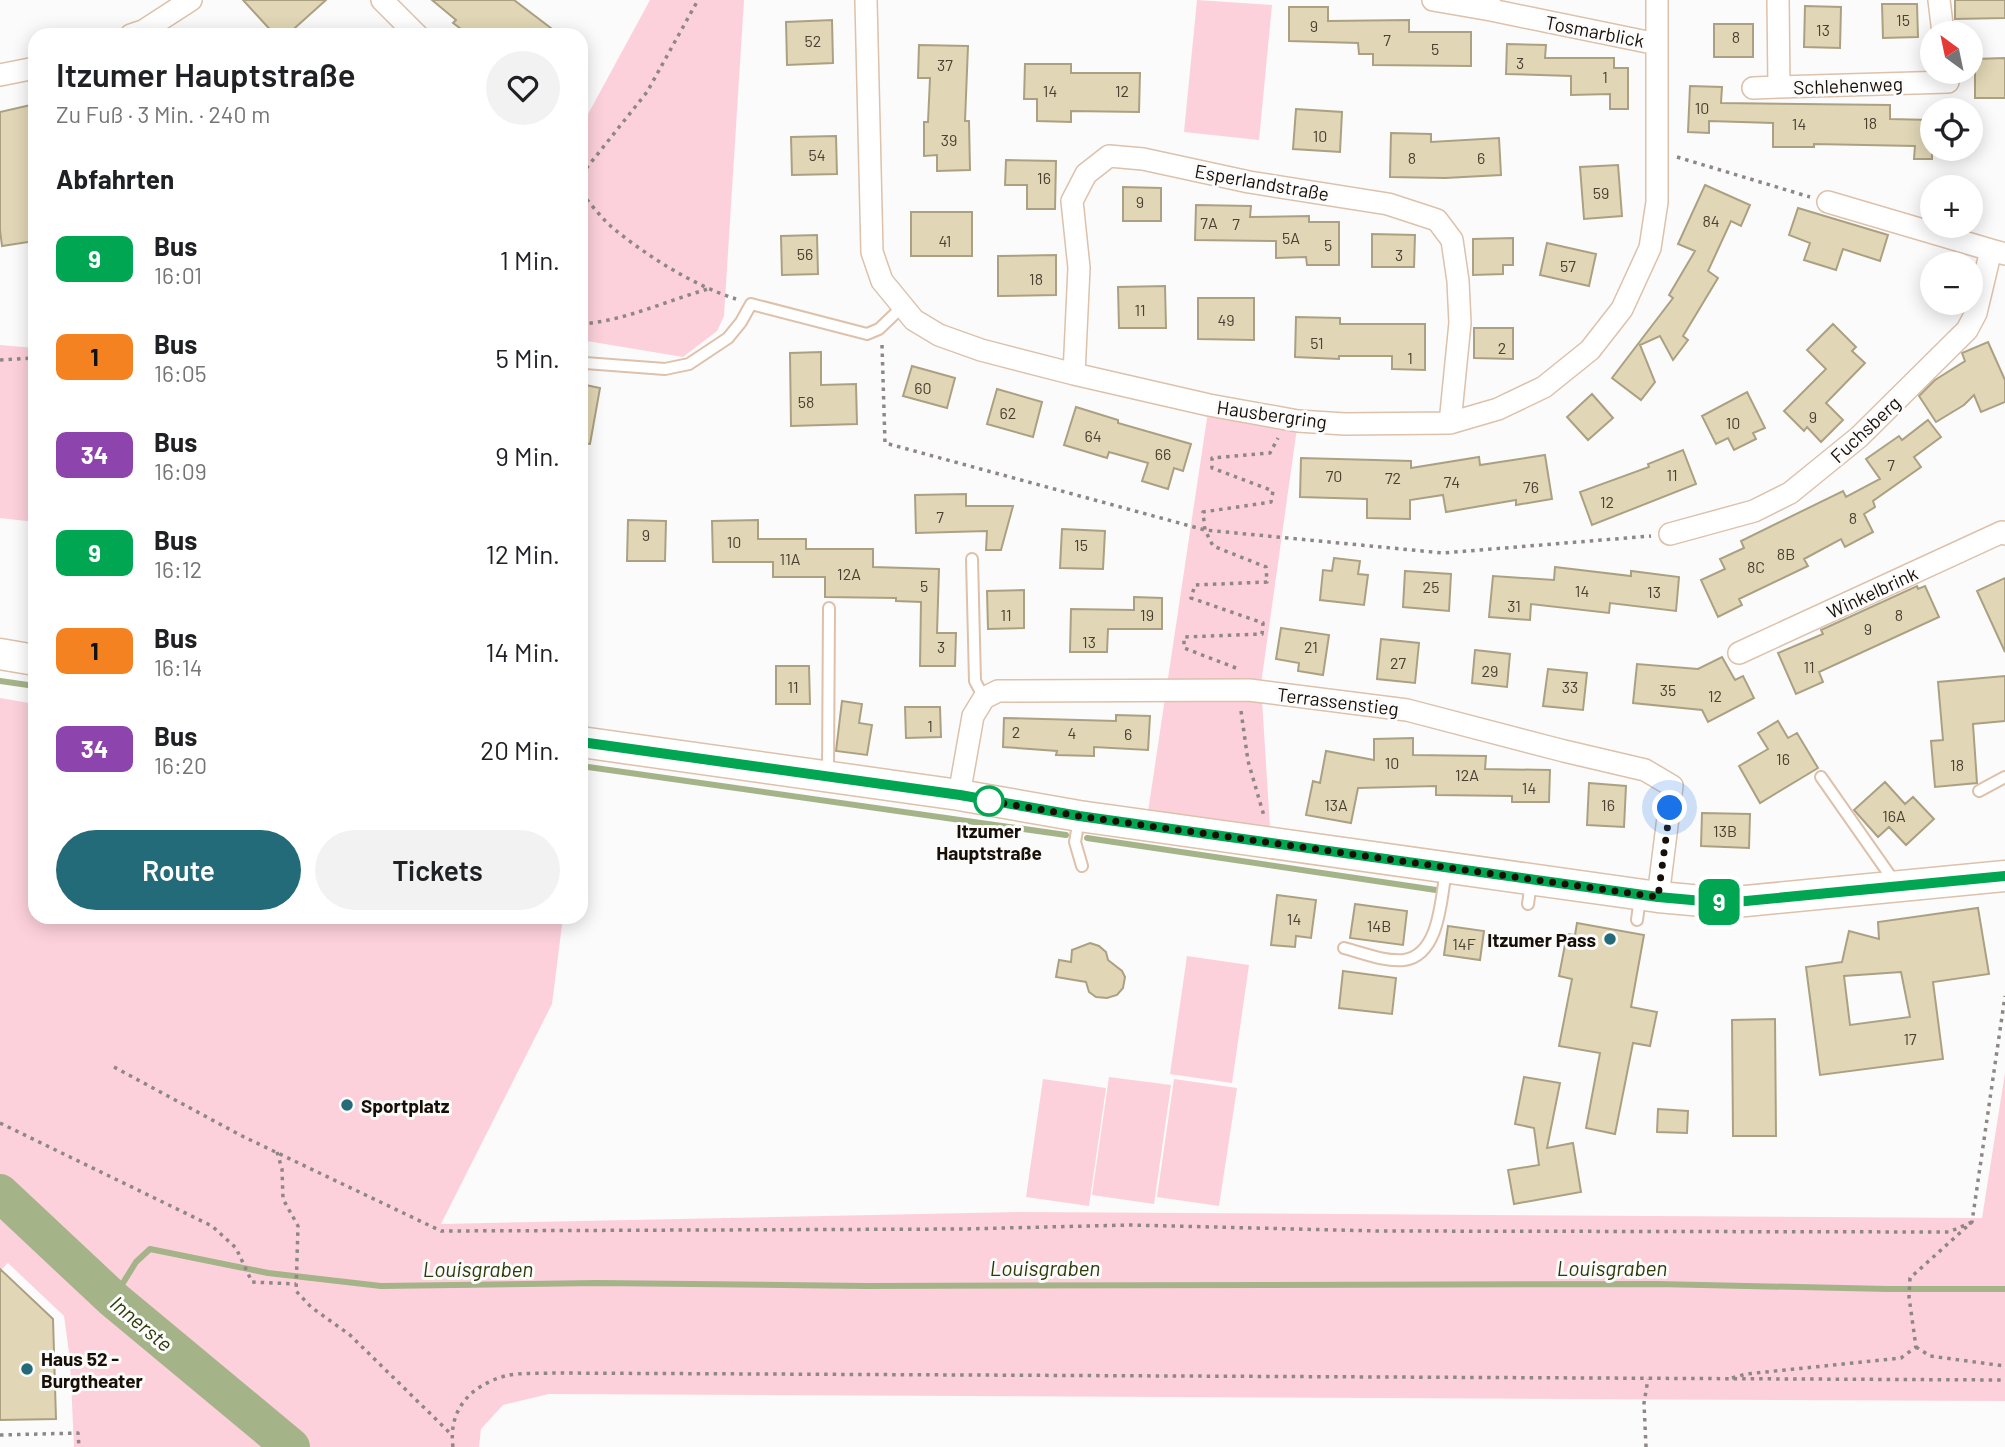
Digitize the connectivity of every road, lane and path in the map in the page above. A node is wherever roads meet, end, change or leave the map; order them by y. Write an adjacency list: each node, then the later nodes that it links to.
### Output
1 (191, 0): 11 (street)
2 (382, 0): 12 (street)
3 (698, 0): 20 (path)
4 (866, 0): 26 (street, Hausbergring)
5 (1433, 0): 9 (street, Tosmarblick)
6 (1657, 0): 13 (street, Hausbergring)
7 (1778, 0): 17 (street, Schlehenweg)
8 (1939, 0): 10 (street)
9 (1490, 5): 13 (street, Tosmarblick)
10 (1942, 21)
11 (148, 28)
12 (410, 28)
13 (1657, 44): 19 (street, Hausbergring)
14 (28, 69): 15 (street)
15 (0, 75)
16 (1920, 83): 17 (street, Schlehenweg)
17 (1779, 87): 18 (street, Schlehenweg)
18 (1753, 88)
19 (1658, 152): 22 (path); 34 (street, Hausbergring)
20 (588, 166)
21 (588, 201): 24 (path)
22 (1828, 202): 23 (street, Fuchsberg)
23 (1998, 252): 36 (street, Fuchsberg)
24 (708, 289): 25 (path); 27 (path)
25 (751, 304): 28 (lane); 31 (lane)
26 (901, 308): 28 (lane); 32 (street, Hausbergring)
27 (588, 324)
28 (879, 330): 35 (path)
29 (28, 358): 30 (path)
30 (0, 360)
31 (588, 363)
32 (1074, 374): 33 (street, Hausbergring); 34 (street, Esperlandstraße)
33 (1280, 418): 34 (street, Hausbergring); 35 (path)
34 (1450, 423)
35 (1205, 530): 36 (path); 43 (path)
36 (1670, 534)
37 (2005, 534): 40 (street, Winkelbrink)
38 (972, 559): 44 (lane)
39 (829, 608): 46 (lane)
40 (1739, 653)
41 (0, 654): 42 (main road)
42 (28, 659)
43 (1249, 690): 44 (street, Terrassenstieg); 52 (path); 57 (street, Terrassenstieg)
44 (984, 698): 50 (street)
45 (588, 743): 46 (main road)
46 (828, 777): 50 (main road)
47 (2005, 777): 49 (lane)
48 (1821, 778): 56 (lane)
49 (1979, 791)
50 (960, 795): 51 (main road)
51 (1079, 816): 52 (main road); 53 (lane)
52 (1272, 843): 54 (main road)
53 (1082, 866)
54 (1446, 867): 57 (main road); 58 (lane)
55 (2005, 876): 56 (main road)
56 (1898, 886): 57 (main road)
57 (1645, 904)
58 (1344, 948)
59 (2005, 996): 63 (path)
60 (114, 1067): 62 (path)
61 (0, 1123): 64 (path)
62 (276, 1152): 63 (path); 64 (path)
63 (1972, 1222): 65 (path)
64 (296, 1284): 70 (path)
65 (1916, 1347): 66 (path); 68 (path)
66 (2005, 1366)
67 (1648, 1380): 68 (path); 70 (path); 74 (path)
68 (1727, 1380): 69 (path)
69 (2005, 1380)
70 (451, 1434): 73 (path)
71 (0, 1435): 72 (path)
72 (79, 1447)
73 (453, 1447)
74 (1646, 1447)

